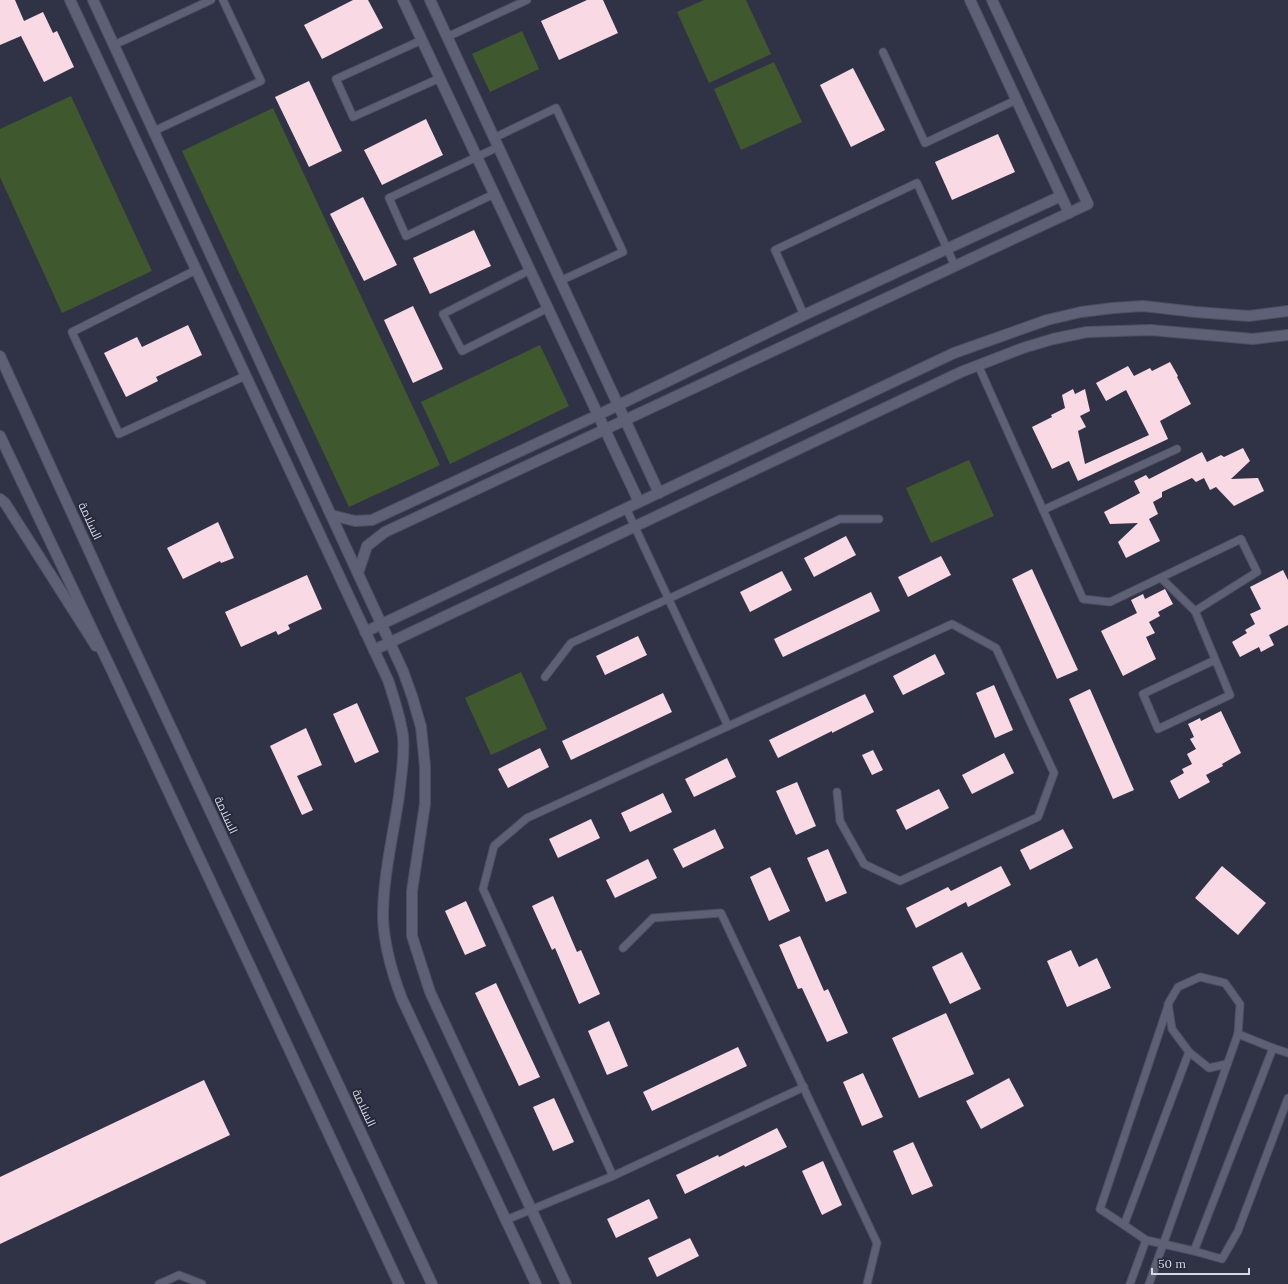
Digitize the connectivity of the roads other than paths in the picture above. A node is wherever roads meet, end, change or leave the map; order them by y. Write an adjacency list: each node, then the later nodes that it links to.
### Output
1 (70, 0): 25 (street)
2 (93, 0): 12 (street)
3 (211, 0): 12 (lane)
4 (223, 0): 16 (lane)
5 (403, 0): 11 (street)
6 (430, 0): 10 (street)
7 (526, 0): 10 (lane)
8 (970, 0): 15 (street)
9 (992, 0): 22 (street)
10 (447, 37): 17 (street)
11 (422, 40): 14 (street); 14 (lane)
12 (114, 45): 16 (street)
13 (883, 52): 15 (lane)
14 (440, 78): 19 (street)
15 (1016, 100): 21 (street)
16 (154, 131): 46 (street)
17 (494, 138): 18 (street); 27 (lane)
18 (498, 147): 19 (lane); 27 (street)
19 (477, 157): 20 (street); 20 (lane)
20 (494, 194): 26 (street)
21 (1061, 196): 22 (street); 23 (street)
22 (1069, 213): 24 (street)
23 (948, 250): 24 (lane); 30 (street); 30 (lane)
24 (955, 266): 37 (street)
25 (196, 270): 34 (street); 34 (lane)
26 (530, 270): 28 (street); 28 (lane)
27 (560, 281): 35 (street)
28 (548, 308): 36 (street)
29 (1288, 311): 41 (street)
30 (804, 315): 35 (street)
31 (1288, 335): 33 (street)
32 (0, 356): 81 (street, السلامة)
33 (978, 365): 45 (lane); 48 (street)
34 (245, 376): 54 (street)
35 (618, 405): 36 (street); 37 (street)
36 (598, 415): 38 (street); 46 (street)
37 (625, 421): 38 (street); 41 (street)
38 (605, 430): 43 (street); 49 (street)
39 (0, 436): 58 (street)
40 (1177, 449): 45 (lane)
41 (659, 493): 43 (street)
42 (0, 499): 58 (street)
43 (639, 502): 44 (street)
44 (626, 508): 48 (lane); 53 (street)
45 (1043, 510): 50 (lane)
46 (331, 515): 49 (street)
47 (879, 519): 51 (lane)
48 (635, 527): 51 (lane); 55 (street)
49 (358, 573): 53 (street)
50 (1161, 578): 52 (lane); 52 (lane)
51 (668, 599): 59 (lane); 60 (lane)
52 (1195, 611): 57 (lane)
53 (381, 624): 54 (street); 55 (street)
54 (365, 632): 56 (street)
55 (390, 643): 56 (street); 72 (street)
56 (374, 650): 73 (street)
57 (1215, 660): 57 (lane)
58 (112, 670): 80 (street)
59 (545, 677)
60 (728, 726): 61 (lane); 71 (lane)
61 (837, 792)
62 (623, 948): 69 (lane)
63 (1168, 1004): 64 (lane); 66 (lane); 74 (lane)
64 (1238, 1034): 65 (lane); 68 (lane)
65 (1273, 1048): 67 (lane); 77 (lane)
66 (1189, 1052): 68 (lane); 74 (lane)
67 (1288, 1053)
68 (1227, 1064): 76 (lane)
69 (804, 1087): 71 (lane); 84 (lane)
70 (1288, 1098): 77 (lane)
71 (614, 1176): 72 (lane)
72 (532, 1210): 73 (lane); 83 (street)
73 (506, 1220): 82 (street)
74 (1124, 1225): 75 (lane)
75 (1146, 1240): 76 (lane); 85 (lane)
76 (1164, 1243): 77 (lane); 86 (lane)
77 (1194, 1251)
78 (159, 1284): 79 (lane)
79 (202, 1284)
80 (398, 1284)
81 (432, 1284)
82 (536, 1284)
83 (566, 1284)
84 (868, 1284)
85 (1130, 1284)
86 (1149, 1284)

